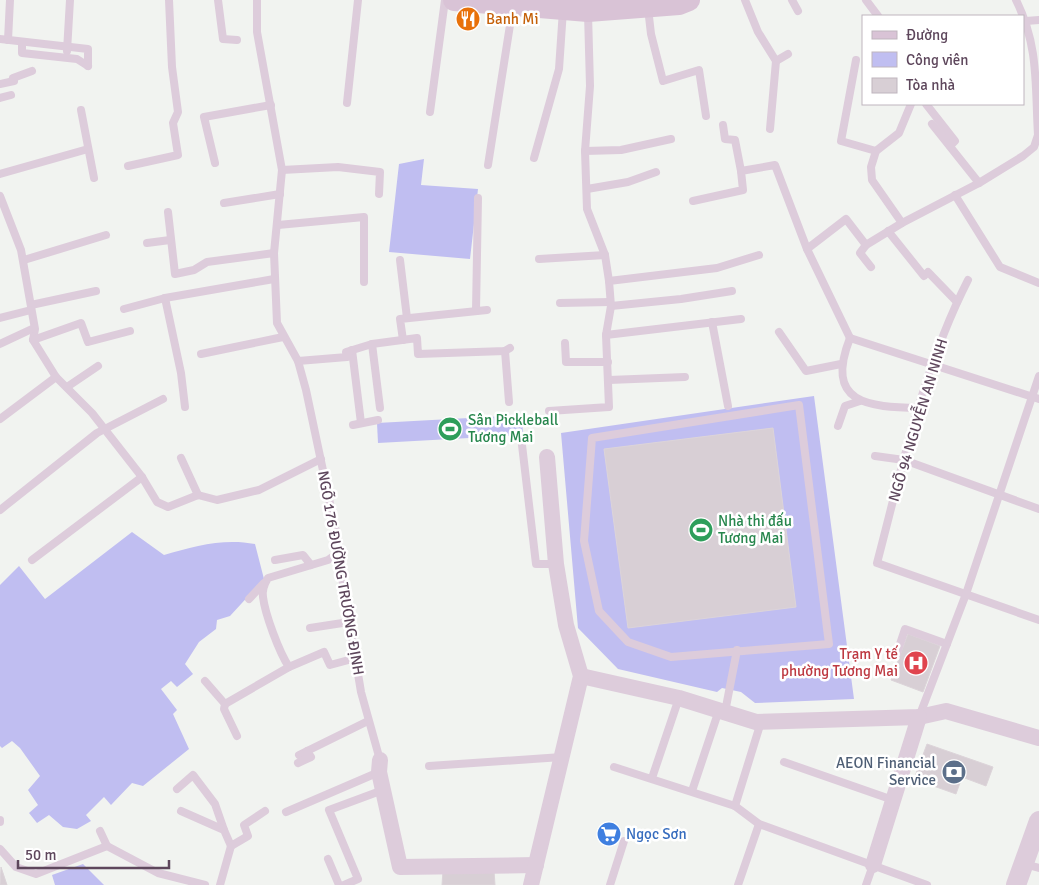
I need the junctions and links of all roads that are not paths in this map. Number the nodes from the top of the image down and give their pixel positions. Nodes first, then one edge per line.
1 (10, 0) edge
2 (70, 0) edge
3 (170, 0) edge
4 (218, 0) edge
5 (257, 0) edge
6 (358, 0) edge
7 (445, 0) edge
8 (454, 0) edge
9 (689, 0) edge
10 (745, 0) edge
11 (792, 0) edge
12 (866, 0) edge
13 (1016, 0) edge
14 (513, 4) junction
15 (588, 5) edge
16 (648, 6) junction
17 (563, 8) junction
18 (798, 11) dead end
19 (877, 15) edge
20 (1022, 15) edge
21 (1039, 20) edge
22 (1026, 25) edge
23 (4, 40) edge
24 (238, 40) dead end
25 (22, 42) junction
26 (68, 46) junction
27 (788, 54) dead end
28 (67, 58) junction
29 (856, 60) dead end
30 (776, 62) junction
31 (32, 71) dead end
32 (0, 84) edge
33 (11, 95) dead end
34 (0, 98) edge
35 (347, 103) dead end
36 (271, 105) junction
37 (911, 105) edge
38 (927, 105) edge
39 (81, 110) dead end
40 (430, 112) dead end
41 (706, 116) dead end
42 (1038, 123) edge
43 (932, 124) dead end
44 (723, 125) dead end
45 (770, 128) dead end
46 (671, 140) dead end
47 (950, 146) junction
48 (88, 149) junction
49 (585, 151) junction
50 (876, 152) junction
51 (534, 158) dead end
52 (215, 163) dead end
53 (488, 165) dead end
54 (128, 166) dead end
55 (282, 170) junction
56 (741, 171) junction
57 (656, 172) dead end
58 (0, 174) edge
59 (94, 178) dead end
60 (979, 183) junction
61 (587, 189) junction
62 (280, 194) junction
63 (379, 194) dead end
64 (955, 195) junction
65 (0, 196) edge
66 (478, 198) dead end
67 (693, 201) dead end
68 (224, 203) dead end
69 (168, 212) dead end
70 (3, 215) edge
71 (902, 223) junction
72 (278, 225) junction
73 (888, 231) junction
74 (106, 235) dead end
75 (170, 240) junction
76 (147, 243) dead end
77 (866, 245) junction
78 (807, 249) junction
79 (274, 253) junction
80 (605, 255) junction
81 (759, 255) dead end
82 (539, 259) dead end
83 (24, 260) junction
84 (400, 260) dead end
85 (871, 267) dead end
86 (274, 279) junction
87 (968, 280) dead end
88 (610, 281) junction
89 (364, 282) dead end
90 (1039, 283) edge
91 (96, 291) dead end
92 (732, 291) dead end
93 (165, 298) junction
94 (957, 302) junction
95 (560, 303) dead end
96 (610, 304) junction
97 (31, 307) junction
98 (124, 309) dead end
99 (487, 310) dead end
100 (476, 311) junction
101 (0, 318) edge
102 (407, 318) junction
103 (741, 319) dead end
104 (712, 322) junction
105 (34, 328) junction
106 (130, 331) dead end
107 (779, 332) dead end
108 (606, 335) junction
109 (283, 337) junction
110 (850, 338) junction
111 (33, 340) junction
112 (403, 340) junction
113 (565, 343) dead end
114 (0, 344) edge
115 (372, 344) junction
116 (352, 350) junction
117 (201, 354) dead end
118 (298, 361) junction
119 (608, 362) junction
120 (841, 364) junction
121 (933, 365) junction
122 (98, 366) dead end
123 (1039, 376) edge
124 (56, 377) junction
125 (685, 377) dead end
126 (609, 380) junction
127 (67, 387) junction
128 (1036, 398) edge
129 (163, 399) dead end
130 (860, 401) junction
131 (509, 402) dead end
132 (728, 406) dead end
133 (185, 407) dead end
134 (380, 408) dead end
135 (920, 408) junction
136 (549, 411) dead end
137 (0, 418) edge
138 (378, 420) dead end
139 (838, 426) dead end
140 (103, 428) junction
141 (522, 445) dead end
142 (547, 456) dead end
143 (875, 456) dead end
144 (180, 458) dead end
145 (320, 459) junction
146 (904, 460) junction
147 (142, 477) junction
148 (1000, 494) junction
149 (198, 495) junction
150 (1039, 509) edge
151 (0, 510) edge
152 (338, 554) junction
153 (32, 560) dead end
154 (275, 560) dead end
155 (556, 564) junction
156 (311, 565) junction
157 (265, 582) junction
158 (966, 594) junction
159 (250, 599) dead end
160 (1039, 620) edge
161 (349, 622) junction
162 (310, 628) dead end
163 (947, 644) junction
164 (737, 650) junction
165 (896, 656) dead end
166 (356, 658) junction
167 (289, 667) junction
168 (581, 676) junction
169 (205, 681) dead end
170 (679, 698) junction
171 (225, 704) junction
172 (722, 711) junction
173 (918, 717) junction
174 (368, 721) junction
175 (761, 722) junction
176 (237, 736) dead end
177 (1039, 738) edge
178 (563, 758) junction
179 (299, 759) dead end
180 (784, 762) dead end
181 (379, 766) junction
182 (429, 766) dead end
183 (614, 767) dead end
184 (652, 778) junction
185 (177, 789) dead end
186 (383, 790) junction
187 (692, 791) junction
188 (893, 800) junction
189 (735, 806) junction
190 (181, 811) dead end
191 (265, 811) dead end
192 (286, 812) dead end
193 (1039, 821) edge
194 (759, 824) junction
195 (224, 830) junction
196 (100, 831) dead end
197 (624, 841) dead end
198 (107, 846) junction
199 (231, 846) junction
200 (0, 849) edge
201 (328, 859) dead end
202 (536, 865) junction
203 (873, 865) junction
204 (1031, 866) edge
205 (205, 885) edge
206 (220, 885) edge
207 (339, 885) edge
208 (344, 885) edge
209 (531, 885) edge
210 (610, 885) edge
211 (738, 885) edge
212 (866, 885) edge
213 (927, 885) edge
214 (1016, 885) edge

1 - 23 lane
2 - 26 lane
3 - 54 lane
4 - 24 lane
5 - 36 lane, NGÕ 176 ĐƯỜNG TRƯƠNG ĐỊNH
6 - 35 lane
7 - 40 lane
8 - 14 main road
9 - 16 main road
10 - 30 lane
11 - 18 lane
12 - 19 lane
13 - 20 lane
14 - 17 main road
14 - 53 lane
15 - 16 main road
15 - 17 main road
15 - 49 lane
16 - 41 lane
17 - 51 lane
21 - 22 lane
22 - 42 lane
23 - 25 lane
25 - 26 lane
25 - 28 lane
26 - 28 lane
26 - 28 lane
27 - 30 lane
29 - 50 lane
30 - 45 lane
31 - 32 lane
33 - 34 lane
36 - 52 lane
36 - 55 lane, NGÕ 176 ĐƯỜNG TRƯƠNG ĐỊNH
37 - 50 lane
38 - 47 lane
39 - 48 lane
42 - 60 lane
43 - 47 lane
44 - 56 lane
46 - 49 lane
47 - 60 lane
48 - 58 lane
48 - 59 lane
49 - 61 lane
50 - 71 lane
55 - 62 lane, NGÕ 176 ĐƯỜNG TRƯƠNG ĐỊNH
55 - 63 lane
56 - 67 lane
56 - 78 lane
57 - 61 lane
60 - 64 lane
61 - 80 lane
62 - 68 lane
62 - 72 lane, NGÕ 176 ĐƯỜNG TRƯƠNG ĐỊNH
64 - 71 lane
64 - 90 lane
65 - 70 lane
66 - 100 lane
69 - 75 lane
70 - 83 lane
71 - 73 lane
72 - 79 lane, NGÕ 176 ĐƯỜNG TRƯƠNG ĐỊNH
72 - 89 lane
73 - 77 lane
73 - 94 lane
74 - 83 lane
75 - 76 lane
75 - 79 lane
77 - 78 lane
77 - 85 lane
78 - 110 lane
79 - 86 lane, NGÕ 176 ĐƯỜNG TRƯƠNG ĐỊNH
80 - 82 lane
80 - 88 lane
81 - 88 lane
83 - 97 lane
84 - 102 lane
86 - 93 lane
86 - 109 lane, NGÕ 176 ĐƯỜNG TRƯƠNG ĐỊNH
87 - 94 lane, NGÕ 94 NGUYỄN AN NINH
88 - 96 lane
91 - 97 lane
92 - 96 lane
93 - 98 lane
93 - 133 lane
94 - 121 lane, NGÕ 94 NGUYỄN AN NINH
95 - 96 lane
96 - 108 lane
97 - 101 lane
97 - 105 lane
99 - 100 lane
100 - 102 lane
102 - 112 lane
103 - 104 lane
104 - 108 lane
104 - 132 lane
105 - 111 lane
105 - 114 lane
106 - 111 lane
107 - 120 lane
108 - 119 lane
109 - 117 lane
109 - 118 lane, NGÕ 176 ĐƯỜNG TRƯƠNG ĐỊNH
110 - 120 lane
110 - 121 lane
111 - 124 lane
112 - 115 lane
112 - 131 lane
113 - 119 lane
115 - 116 lane
115 - 134 lane
116 - 118 lane
116 - 138 lane
118 - 145 lane, NGÕ 176 ĐƯỜNG TRƯƠNG ĐỊNH
119 - 126 lane
120 - 130 lane
121 - 128 lane
121 - 135 lane, NGÕ 94 NGUYỄN AN NINH
122 - 127 lane
123 - 128 lane
124 - 127 lane
124 - 137 lane
125 - 126 lane
126 - 136 lane
127 - 140 lane
128 - 148 lane
129 - 140 lane
130 - 135 lane
130 - 139 lane
135 - 146 lane, NGÕ 94 NGUYỄN AN NINH
140 - 147 lane
140 - 151 lane
141 - 155 lane
142 - 155 street
143 - 146 lane
144 - 149 lane
145 - 149 lane
145 - 152 lane, NGÕ 176 ĐƯỜNG TRƯƠNG ĐỊNH
146 - 148 lane
146 - 158 lane, NGÕ 94 NGUYỄN AN NINH
147 - 149 lane
147 - 153 lane
148 - 150 lane
148 - 158 lane
152 - 156 lane
152 - 161 lane, NGÕ 176 ĐƯỜNG TRƯƠNG ĐỊNH
154 - 156 lane
155 - 168 street
156 - 157 lane
157 - 159 lane
157 - 167 lane
158 - 160 lane
158 - 163 lane
161 - 162 lane
161 - 166 lane, NGÕ 176 ĐƯỜNG TRƯƠNG ĐỊNH
163 - 165 lane
163 - 173 lane
164 - 164 lane
164 - 172 lane
166 - 167 lane
166 - 174 lane, NGÕ 176 ĐƯỜNG TRƯƠNG ĐỊNH
167 - 171 lane
168 - 170 street
168 - 178 street
169 - 171 lane
170 - 172 street
170 - 184 lane
171 - 176 lane
172 - 175 street
172 - 187 lane
173 - 175 street
173 - 177 street
173 - 188 street
174 - 179 lane
174 - 181 lane, NGÕ 176 ĐƯỜNG TRƯƠNG ĐỊNH
175 - 189 lane
178 - 182 lane
178 - 202 street
180 - 188 lane
181 - 186 street, NGÕ 176 ĐƯỜNG TRƯƠNG ĐỊNH
181 - 192 lane
183 - 184 lane
184 - 187 lane
185 - 195 lane
186 - 202 street, NGÕ 176 ĐƯỜNG TRƯƠNG ĐỊNH
186 - 208 lane
187 - 189 lane
188 - 203 street
189 - 194 lane
190 - 195 lane
191 - 199 lane
193 - 204 street
194 - 203 lane
194 - 211 lane
195 - 199 lane
196 - 198 lane
197 - 210 lane
198 - 200 lane
198 - 205 lane
199 - 206 lane
201 - 207 lane
202 - 209 street
203 - 212 lane
203 - 213 lane
204 - 214 street

